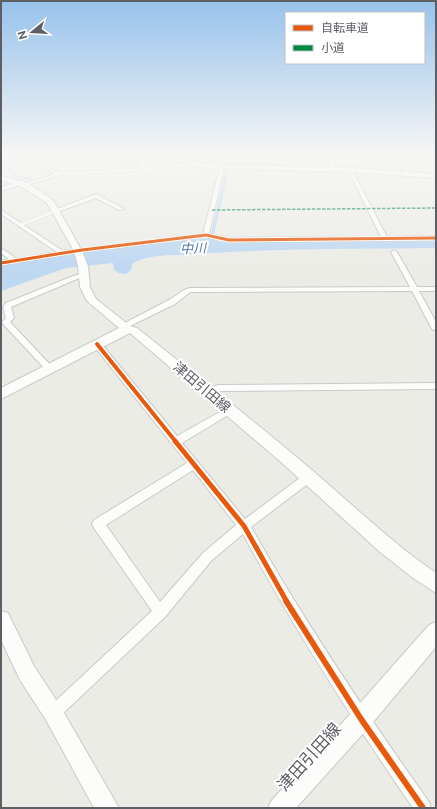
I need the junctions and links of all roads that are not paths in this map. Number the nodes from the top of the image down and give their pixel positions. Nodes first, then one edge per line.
1 (33, 191) edge
2 (216, 191) edge
3 (361, 191) edge
4 (121, 210) dead end
5 (55, 211) junction
6 (1, 212) edge
7 (21, 225) junction
8 (206, 235) junction
9 (385, 238) junction
10 (436, 238) edge
11 (1, 250) edge
12 (78, 252) junction
13 (394, 252) dead end
14 (61, 254) junction
15 (14, 260) junction
16 (1, 263) edge
17 (84, 270) junction
18 (436, 288) edge
19 (414, 289) junction
20 (3, 323) edge
21 (125, 328) junction
22 (436, 329) edge
23 (97, 344) junction
24 (50, 369) junction
25 (436, 386) edge
26 (208, 391) junction
27 (1, 394) edge
28 (230, 410) junction
29 (177, 442) junction
30 (195, 464) junction
31 (308, 477) junction
32 (244, 526) junction
33 (436, 584) edge
34 (160, 612) junction
35 (1, 620) edge
36 (436, 632) edge
37 (53, 713) junction
38 (361, 719) junction
39 (107, 808) edge
40 (280, 808) edge
41 (423, 808) edge

1 - 5 main road, 津田引田線
2 - 8 street
3 - 9 street
4 - 5 street
5 - 7 lane
5 - 12 main road, 津田引田線
6 - 7 street
7 - 14 street
8 - 9 street
8 - 12 street
9 - 10 street
11 - 15 street
12 - 14 street
12 - 17 main road, 津田引田線
13 - 19 street
14 - 15 street
15 - 16 street
17 - 20 street
17 - 21 main road, 津田引田線
18 - 19 street
19 - 21 street
19 - 22 street
20 - 24 street
21 - 23 main road
21 - 26 main road, 津田引田線
23 - 24 main road
23 - 29 street
24 - 27 main road
25 - 26 street
26 - 28 main road, 津田引田線
28 - 29 street
28 - 31 main road, 津田引田線
29 - 30 street
30 - 32 street
30 - 34 street
31 - 32 street
31 - 33 main road, 津田引田線
32 - 34 street
32 - 38 street
34 - 37 street
35 - 37 main road
36 - 38 main road, 津田引田線
37 - 39 main road
38 - 40 main road, 津田引田線
38 - 41 street

